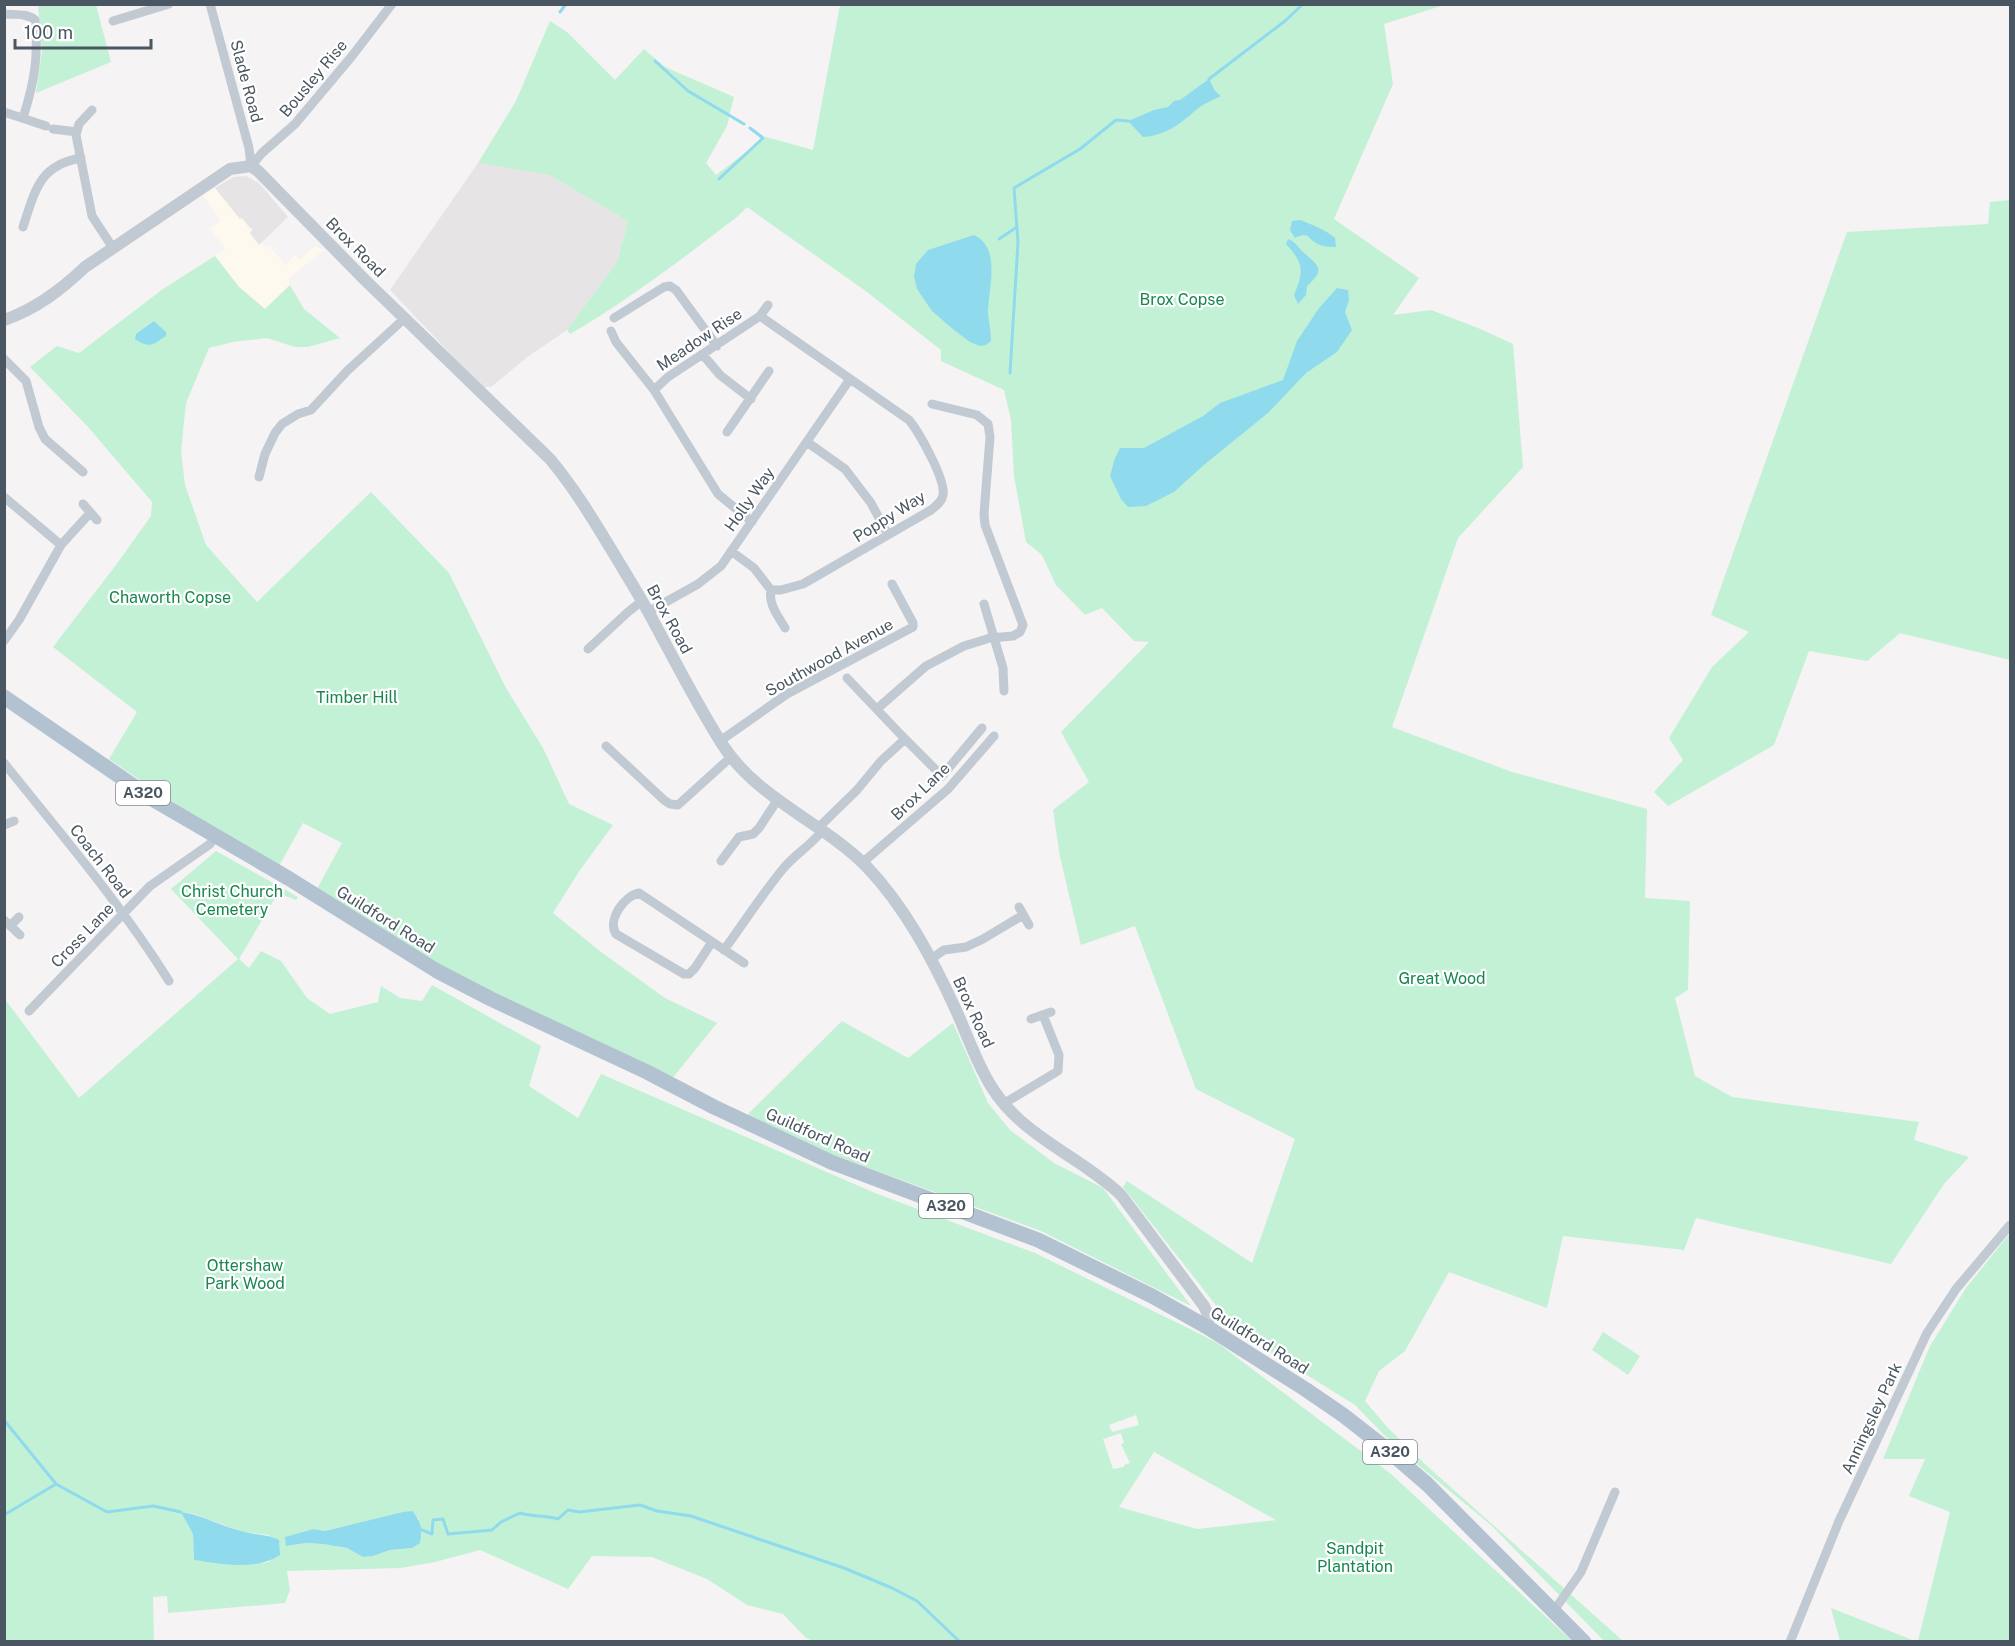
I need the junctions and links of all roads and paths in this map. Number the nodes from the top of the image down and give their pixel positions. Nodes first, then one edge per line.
1 (169, 4) edge
2 (210, 4) edge
3 (392, 4) edge
4 (142, 8) edge
5 (4, 14) edge
6 (113, 21) dead end
7 (92, 110) dead end
8 (4, 112) edge
9 (23, 118) junction
10 (77, 132) junction
11 (81, 158) junction
12 (250, 166) junction
13 (23, 227) dead end
14 (113, 248) junction
15 (768, 305) dead end
16 (760, 316) junction
17 (405, 318) junction
18 (614, 318) dead end
19 (4, 320) edge
20 (611, 331) dead end
21 (717, 346) junction
22 (703, 355) junction
23 (4, 359) edge
24 (769, 371) dead end
25 (850, 379) junction
26 (654, 390) junction
27 (751, 399) junction
28 (932, 404) dead end
29 (727, 432) dead end
30 (807, 442) junction
31 (83, 472) dead end
32 (259, 477) dead end
33 (4, 497) edge
34 (83, 504) dead end
35 (752, 522) junction
36 (888, 535) junction
37 (61, 544) junction
38 (731, 551) junction
39 (892, 584) dead end
40 (771, 590) junction
41 (984, 604) dead end
42 (645, 607) junction
43 (785, 628) dead end
44 (994, 638) junction
45 (4, 641) edge
46 (592, 650) dead end
47 (847, 678) dead end
48 (1004, 691) dead end
49 (4, 697) edge
50 (878, 708) junction
51 (982, 728) dead end
52 (994, 736) dead end
53 (905, 739) junction
54 (720, 741) junction
55 (606, 746) dead end
56 (732, 757) junction
57 (4, 763) edge
58 (778, 799) junction
59 (14, 820) dead end
60 (4, 825) edge
61 (820, 829) junction
62 (214, 837) junction
63 (721, 861) dead end
64 (862, 863) junction
65 (123, 914) junction
66 (19, 917) dead end
67 (8, 923) edge
68 (1029, 925) dead end
69 (20, 935) dead end
70 (712, 942) junction
71 (724, 950) junction
72 (931, 959) junction
73 (744, 963) dead end
74 (169, 981) dead end
75 (29, 1011) dead end
76 (1031, 1019) dead end
77 (1003, 1104) junction
78 (2010, 1225) edge
79 (1208, 1327) junction
80 (1614, 1492) dead end
81 (1553, 1612) junction
82 (1584, 1641) edge
83 (1790, 1641) edge

1 - 4 street
2 - 12 street, Slade Road
3 - 12 street, Bousley Rise
4 - 6 street
5 - 9 street
7 - 10 street
8 - 9 street
9 - 10 street
10 - 11 street
11 - 13 street
11 - 14 street
12 - 14 street
12 - 17 street, Brox Road
14 - 19 street
15 - 16 street
16 - 21 street, Meadow Rise
16 - 25 street, Meadow Rise
17 - 32 street
17 - 42 street, Brox Road
18 - 21 street
20 - 26 street, Meadow Rise
21 - 22 street, Meadow Rise
22 - 26 street, Meadow Rise
22 - 27 street
23 - 31 street
24 - 27 street
25 - 30 street, Holly Way
25 - 36 street, Poppy Way
26 - 35 street, Meadow Rise
27 - 29 street
28 - 44 street
30 - 35 street, Holly Way
30 - 36 street
33 - 37 street
34 - 37 street
35 - 38 street, Holly Way
36 - 40 street, Poppy Way
37 - 45 street
38 - 40 street
38 - 42 street, Holly Way
39 - 54 street, Southwood Avenue
40 - 43 street
41 - 44 street
42 - 46 street, Holly Way
42 - 54 street, Brox Road
44 - 48 street
44 - 50 street
47 - 50 street
49 - 62 main road, Guildford Road / A320
50 - 53 street
51 - 53 street
52 - 64 street, Brox Lane
53 - 61 street
54 - 56 street, Brox Road
55 - 56 street
56 - 58 street, Brox Road
57 - 65 street, Coach Road
58 - 61 street, Brox Road
58 - 63 street
59 - 60 street
61 - 64 street, Brox Road
61 - 71 street
62 - 65 street, Cross Lane
62 - 79 main road, Guildford Road / A320
64 - 72 street, Brox Road
65 - 74 street, Coach Road
65 - 75 street, Cross Lane
66 - 67 street
67 - 69 street
68 - 72 street
70 - 70 street
70 - 71 street
71 - 73 street
72 - 77 street, Brox Road
76 - 77 street
77 - 79 street, Brox Road
78 - 83 street, Anningsley Park
79 - 81 main road, Guildford Road / A320
80 - 81 street
81 - 82 main road, Guildford Road / A320

